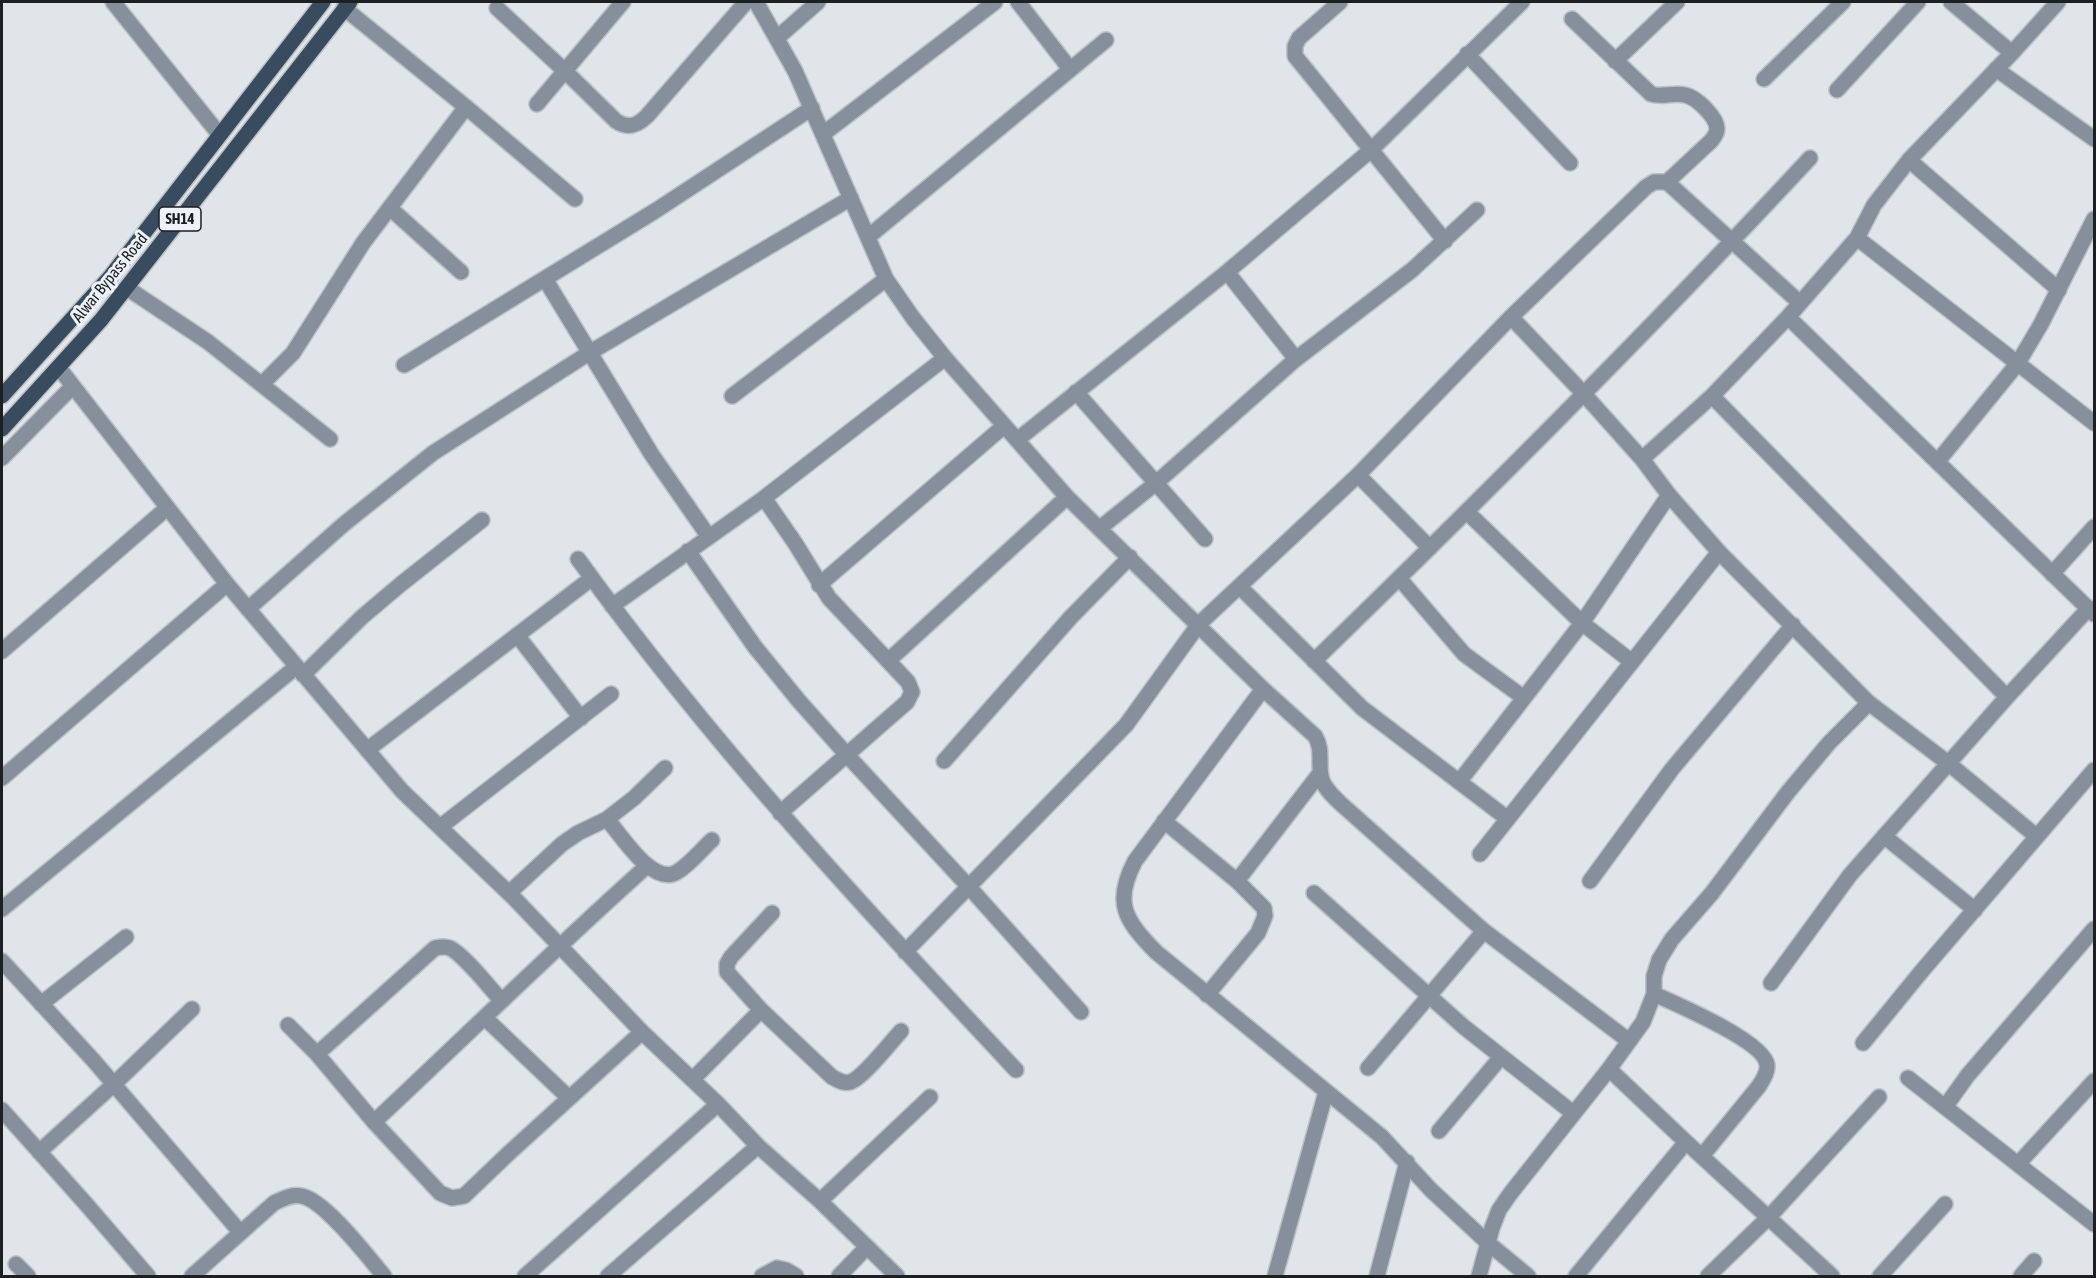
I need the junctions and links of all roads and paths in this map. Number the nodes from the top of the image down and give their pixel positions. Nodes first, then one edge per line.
1 (113, 2) edge
2 (323, 2) edge
3 (623, 2) edge
4 (746, 2) edge
5 (756, 2) edge
6 (818, 2) edge
7 (994, 2) edge
8 (1018, 2) edge
9 (1340, 2) edge
10 (1522, 2) edge
11 (1677, 2) edge
12 (1843, 2) edge
13 (1918, 2) edge
14 (1952, 2) edge
15 (2058, 2) edge
16 (347, 5) edge
17 (497, 8) dead end
18 (1572, 19) dead end
19 (777, 38) junction
20 (1106, 40) dead end
21 (2012, 53) junction
22 (1467, 54) junction
23 (1615, 60) junction
24 (1070, 69) junction
25 (1996, 69) junction
26 (566, 72) junction
27 (1764, 79) dead end
28 (1837, 90) dead end
29 (537, 104) dead end
30 (466, 107) junction
31 (813, 108) junction
32 (219, 134) junction
33 (823, 134) junction
34 (2094, 139) edge
35 (1371, 150) junction
36 (1810, 158) dead end
37 (1909, 160) junction
38 (1569, 163) dead end
39 (1667, 182) junction
40 (851, 198) junction
41 (575, 199) dead end
42 (391, 208) junction
43 (1478, 210) dead end
44 (2094, 219) edge
45 (868, 237) junction
46 (1857, 238) junction
47 (1445, 241) junction
48 (1732, 242) junction
49 (2080, 249) junction
50 (2094, 256) edge
51 (461, 272) dead end
52 (1227, 272) junction
53 (545, 279) junction
54 (886, 279) junction
55 (127, 288) junction
56 (2059, 290) junction
57 (1800, 303) junction
58 (1511, 317) junction
59 (1788, 317) junction
60 (590, 353) junction
61 (945, 358) junction
62 (1296, 359) junction
63 (2018, 363) junction
64 (404, 365) dead end
65 (59, 368) junction
66 (262, 384) junction
67 (73, 386) junction
68 (1076, 392) junction
69 (1583, 393) junction
70 (2, 396) edge
71 (732, 396) dead end
72 (1712, 396) junction
73 (2094, 423) edge
74 (1004, 426) junction
75 (2, 429) edge
76 (330, 439) dead end
77 (1017, 440) junction
78 (2, 458) edge
79 (1642, 459) junction
80 (1938, 461) junction
81 (1358, 475) junction
82 (1156, 483) junction
83 (1669, 495) junction
84 (1067, 497) junction
85 (764, 498) junction
86 (167, 508) junction
87 (1467, 512) junction
88 (482, 520) dead end
89 (2094, 526) edge
90 (1100, 528) junction
91 (709, 537) junction
92 (1205, 539) dead end
93 (1430, 549) junction
94 (688, 551) junction
95 (1719, 552) junction
96 (1130, 557) junction
97 (579, 559) dead end
98 (2052, 574) junction
99 (592, 578) junction
100 (1399, 578) junction
101 (227, 584) junction
102 (819, 585) junction
103 (1240, 587) junction
104 (612, 606) junction
105 (248, 609) junction
106 (2092, 611) edge
107 (1199, 624) junction
108 (1582, 624) junction
109 (1793, 625) junction
110 (517, 635) junction
111 (2, 651) edge
112 (888, 661) junction
113 (1314, 661) junction
114 (1632, 662) junction
115 (300, 671) junction
116 (1263, 689) junction
117 (611, 694) dead end
118 (2007, 697) junction
119 (1524, 698) junction
120 (1869, 703) junction
121 (581, 718) junction
122 (367, 750) junction
123 (847, 755) junction
124 (944, 761) dead end
125 (1948, 763) junction
126 (666, 768) dead end
127 (2094, 770) edge
128 (1320, 773) junction
129 (2, 778) edge
130 (1459, 782) junction
131 (780, 813) junction
132 (607, 819) junction
133 (1508, 819) junction
134 (1164, 821) junction
135 (440, 827) junction
136 (1884, 836) junction
137 (2036, 836) junction
138 (712, 840) dead end
139 (1480, 854) dead end
140 (647, 866) junction
141 (1237, 881) junction
142 (1590, 881) dead end
143 (969, 886) junction
144 (1314, 892) dead end
145 (509, 893) junction
146 (2, 909) edge
147 (1975, 910) junction
148 (772, 913) dead end
149 (2094, 928) edge
150 (1484, 931) junction
151 (126, 937) dead end
152 (559, 945) junction
153 (905, 952) junction
154 (2, 963) edge
155 (1771, 983) dead end
156 (1654, 994) junction
157 (1207, 995) junction
158 (1429, 997) junction
159 (502, 1001) junction
160 (41, 1004) junction
161 (192, 1009) dead end
162 (761, 1010) junction
163 (1081, 1012) dead end
164 (485, 1018) junction
165 (288, 1025) dead end
166 (901, 1031) dead end
167 (642, 1032) junction
168 (1629, 1041) junction
169 (1863, 1043) dead end
170 (317, 1054) junction
171 (1501, 1058) junction
172 (1368, 1068) dead end
173 (1609, 1069) junction
174 (1016, 1070) dead end
175 (1908, 1078) dead end
176 (693, 1079) junction
177 (2094, 1081) edge
178 (113, 1085) junction
179 (1326, 1092) junction
180 (930, 1097) dead end
181 (1879, 1097) dead end
182 (569, 1098) junction
183 (718, 1104) junction
184 (1944, 1107) junction
185 (2, 1110) edge
186 (1573, 1113) junction
187 (374, 1122) junction
188 (1439, 1131) dead end
189 (1686, 1142) junction
190 (758, 1146) junction
191 (39, 1152) junction
192 (1702, 1156) junction
193 (1407, 1162) junction
194 (2018, 1164) junction
195 (820, 1201) junction
196 (1945, 1204) dead end
197 (1769, 1217) junction
198 (2093, 1219) edge
199 (240, 1232) junction
200 (1488, 1243) junction
201 (866, 1248) junction
202 (2034, 1261) dead end
203 (16, 1264) dead end
204 (28, 1276) edge
205 (148, 1276) edge
206 (192, 1276) edge
207 (384, 1276) edge
208 (525, 1276) edge
209 (608, 1276) edge
210 (762, 1276) edge
211 (796, 1276) edge
212 (839, 1276) edge
213 (897, 1276) edge
214 (1275, 1276) edge
215 (1377, 1276) edge
216 (1479, 1276) edge
217 (1528, 1276) edge
218 (1576, 1276) edge
219 (1708, 1276) edge
220 (1832, 1276) edge
221 (1880, 1276) edge
222 (2021, 1276) edge

1 - 32 street
2 - 32 main road, Alwar Bypass Road / SH14
3 - 26 street
4 - 26 street
5 - 19 street
6 - 19 street
7 - 33 street
8 - 24 street
9 - 35 street
10 - 22 street
11 - 23 street
12 - 27 street
13 - 28 street
14 - 21 street
15 - 21 street
16 - 30 street
16 - 55 main road, Alwar Bypass Road / SH14
17 - 26 street
18 - 23 street
19 - 31 street
20 - 24 street
21 - 25 street
22 - 35 street
22 - 38 street
23 - 39 street
24 - 45 street
25 - 34 street
25 - 37 street
26 - 29 street
30 - 41 street
30 - 42 street
31 - 33 street
31 - 53 street
32 - 70 main road, Alwar Bypass Road / SH14
33 - 40 street
35 - 47 street
35 - 52 street
36 - 48 street
37 - 46 street
37 - 56 street
39 - 48 street
39 - 58 street
40 - 45 street
40 - 60 street
42 - 51 street
42 - 66 street
43 - 47 street
44 - 49 street
45 - 54 street
46 - 57 street
46 - 63 street
47 - 62 street
48 - 57 street
48 - 69 street
49 - 50 street
49 - 56 street
52 - 62 street
52 - 68 street
53 - 60 street
53 - 64 street
54 - 61 street
54 - 71 street
55 - 65 main road, Alwar Bypass Road / SH14
55 - 66 street
56 - 63 street
57 - 59 street
58 - 69 street
58 - 81 street
59 - 72 street
59 - 80 street
60 - 91 street
60 - 105 street
61 - 74 street
61 - 85 street
62 - 82 street
63 - 73 street
63 - 80 street
65 - 67 street
65 - 75 main road, Alwar Bypass Road / SH14
66 - 76 street
67 - 78 street
67 - 86 street
68 - 77 street
68 - 82 street
69 - 79 street
69 - 87 street
72 - 79 street
72 - 118 street
74 - 77 street
74 - 102 street
77 - 84 street
79 - 83 street
80 - 98 street
81 - 93 street
81 - 103 street
82 - 90 street
82 - 92 street
83 - 95 street
83 - 108 street
84 - 90 street
84 - 112 street
85 - 91 street
85 - 102 street
86 - 101 street
86 - 111 street
87 - 93 street
87 - 108 street
88 - 115 street
89 - 98 street
90 - 96 street
91 - 94 street
93 - 100 street
94 - 104 street
94 - 123 street
95 - 109 street
95 - 114 street
96 - 107 street
96 - 124 street
97 - 99 street
98 - 106 street
99 - 104 street
99 - 110 street
100 - 113 street
100 - 119 street
101 - 105 street
101 - 129 street
102 - 112 street
103 - 107 street
103 - 113 street
104 - 131 street
105 - 115 street
106 - 118 street
107 - 116 street
107 - 143 street
108 - 114 street
108 - 119 street
109 - 120 street
109 - 142 street
110 - 121 street
110 - 122 street
112 - 123 street
113 - 130 street
114 - 133 street
115 - 122 street
115 - 146 street
116 - 128 street
116 - 134 street
117 - 121 street
118 - 125 street
119 - 130 street
120 - 125 street
120 - 156 street
121 - 135 street
122 - 135 street
123 - 131 street
123 - 143 street
125 - 136 street
125 - 137 street
126 - 132 street
127 - 137 street
128 - 141 street
128 - 150 street
130 - 133 street
131 - 153 street
132 - 140 street
132 - 145 street
133 - 139 street
134 - 141 street
134 - 157 street
135 - 145 street
136 - 147 street
136 - 155 street
137 - 147 street
138 - 140 street
140 - 152 street
141 - 157 street
143 - 153 street
143 - 163 street
144 - 158 street
145 - 152 street
147 - 169 street
148 - 162 street
149 - 184 street
150 - 158 street
150 - 168 street
151 - 160 street
152 - 159 street
152 - 167 street
153 - 174 street
154 - 160 street
156 - 168 street
156 - 192 street
157 - 179 street
158 - 171 street
158 - 172 street
159 - 164 street
159 - 170 street
160 - 178 street
161 - 178 street
162 - 166 street
162 - 176 street
164 - 182 street
164 - 187 street
165 - 170 street
167 - 176 street
167 - 182 street
168 - 173 street
170 - 187 street
171 - 186 street
171 - 188 street
173 - 186 street
173 - 189 street
175 - 184 street
176 - 183 street
177 - 194 street
178 - 191 street
178 - 199 street
179 - 193 street
179 - 214 street
180 - 195 street
181 - 197 street
182 - 187 street
183 - 190 street
183 - 208 street
184 - 194 street
185 - 191 street
186 - 200 street
189 - 192 street
189 - 218 street
190 - 195 street
190 - 209 street
191 - 205 street
192 - 197 street
193 - 200 street
193 - 215 street
194 - 198 street
195 - 201 street
196 - 221 street
197 - 219 street
197 - 220 street
199 - 206 street
199 - 207 street
200 - 216 street
200 - 217 street
201 - 212 street
201 - 213 street
202 - 222 street
203 - 204 street
210 - 211 street

